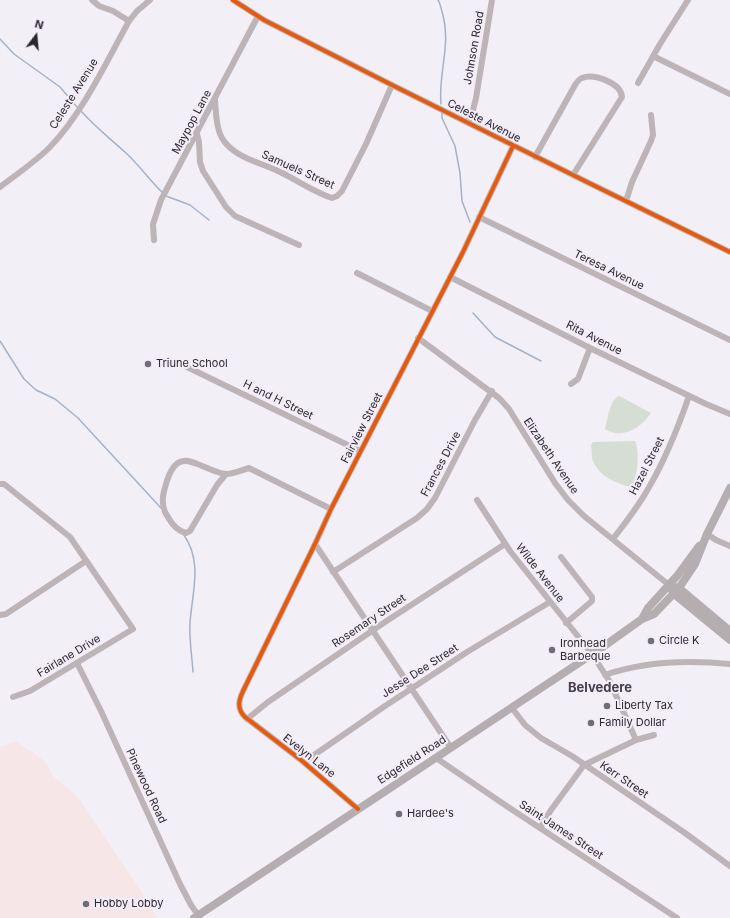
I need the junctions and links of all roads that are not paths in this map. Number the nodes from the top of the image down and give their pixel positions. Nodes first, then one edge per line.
1 (92, 0) edge
2 (150, 0) edge
3 (233, 0) edge
4 (492, 0) edge
5 (688, 0) edge
6 (258, 16) junction
7 (129, 21) junction
8 (653, 56) junction
9 (638, 83) dead end
10 (392, 85) junction
11 (730, 94) edge
12 (215, 100) junction
13 (651, 115) dead end
14 (468, 122) junction
15 (197, 134) junction
16 (513, 146) junction
17 (535, 157) junction
18 (573, 175) junction
19 (0, 187) edge
20 (626, 202) junction
21 (479, 217) junction
22 (154, 240) dead end
23 (299, 245) dead end
24 (730, 252) edge
25 (357, 273) dead end
26 (450, 277) junction
27 (432, 311) junction
28 (418, 338) junction
29 (730, 340) edge
30 (590, 348) junction
31 (187, 367) dead end
32 (571, 384) dead end
33 (492, 391) junction
34 (690, 396) junction
35 (730, 414) edge
36 (360, 452) junction
37 (226, 474) junction
38 (0, 484) edge
39 (730, 488) edge
40 (477, 500) dead end
41 (331, 508) junction
42 (707, 534) junction
43 (613, 540) junction
44 (315, 544) junction
45 (505, 544) junction
46 (730, 546) edge
47 (561, 558) dead end
48 (86, 561) junction
49 (333, 572) junction
50 (669, 585) junction
51 (676, 591) junction
52 (550, 602) junction
53 (0, 615) edge
54 (642, 619) junction
55 (566, 623) junction
56 (372, 630) junction
57 (730, 631) edge
58 (730, 640) edge
59 (592, 654) junction
60 (77, 663) junction
61 (730, 664) edge
62 (605, 675) junction
63 (412, 689) junction
64 (13, 697) dead end
65 (512, 708) junction
66 (247, 719) junction
67 (654, 735) dead end
68 (636, 740) junction
69 (451, 748) junction
70 (436, 758) junction
71 (304, 762) junction
72 (584, 765) junction
73 (358, 809) junction
74 (540, 828) junction
75 (730, 866) edge
76 (196, 917) edge
77 (677, 918) edge

1 - 7 street
2 - 7 street, Celeste Avenue
3 - 6 street, Celeste Avenue
4 - 14 street, Johnson Road
5 - 8 street
6 - 10 street, Celeste Avenue
6 - 12 street, Maypop Lane
7 - 19 street, Celeste Avenue
8 - 9 street
8 - 11 street
10 - 12 street, Samuels Street
10 - 14 street, Celeste Avenue
12 - 15 street, Maypop Lane
13 - 20 street
14 - 16 street, Celeste Avenue
15 - 22 street, Maypop Lane
15 - 23 street
16 - 17 street, Celeste Avenue
16 - 21 street, Fairview Street
17 - 18 street, Celeste Avenue
17 - 18 street
18 - 20 street, Celeste Avenue
20 - 24 street, Celeste Avenue
21 - 26 street, Fairview Street
21 - 29 street, Teresa Avenue
25 - 27 street
26 - 27 street, Fairview Street
26 - 30 street, Rita Avenue
27 - 28 street, Fairview Street
28 - 33 street, Elizabeth Avenue
28 - 36 street, Fairview Street
30 - 32 street
30 - 34 street, Rita Avenue
31 - 36 street, H and H Street
33 - 43 street, Elizabeth Avenue
33 - 49 street, Frances Drive
34 - 35 street, Rita Avenue
34 - 43 street, Hazel Street
36 - 41 street, Fairview Street
37 - 37 street
37 - 41 street
38 - 48 street
39 - 42 main road, Edgefield Road
40 - 45 street, Wilde Avenue
41 - 44 street, Fairview Street
42 - 46 street
42 - 50 main road, Edgefield Road
42 - 51 main road, Edgefield Road
43 - 50 street, Elizabeth Avenue
44 - 49 street
44 - 66 street, Fairview Street
45 - 52 street, Wilde Avenue
45 - 56 street, Rosemary Street
47 - 55 street
48 - 53 street
48 - 60 street, Fairlane Drive
49 - 56 street
50 - 51 main road
50 - 54 main road, Edgefield Road
51 - 54 main road, Edgefield Road
51 - 57 main road
51 - 58 main road
52 - 55 street, Wilde Avenue
52 - 63 street, Jesse Dee Street
54 - 59 main road, Edgefield Road
55 - 59 street, Wilde Avenue
56 - 63 street
56 - 66 street, Rosemary Street
59 - 62 street, Wilde Avenue
59 - 65 main road, Edgefield Road
60 - 64 street, Fairlane Drive
60 - 76 street, Pinewood Road
61 - 62 street
62 - 68 street, Wilde Avenue
63 - 69 street
63 - 71 street, Jesse Dee Street
65 - 69 main road, Edgefield Road
65 - 72 street, Kerr Street
66 - 71 street, Evelyn Lane
67 - 68 street
68 - 72 street
69 - 70 main road, Edgefield Road
70 - 73 main road, Edgefield Road
70 - 74 street, Saint James Street
71 - 73 street, Evelyn Lane
72 - 74 street
72 - 75 street, Kerr Street
73 - 76 main road, Edgefield Road
74 - 77 street, Saint James Street

